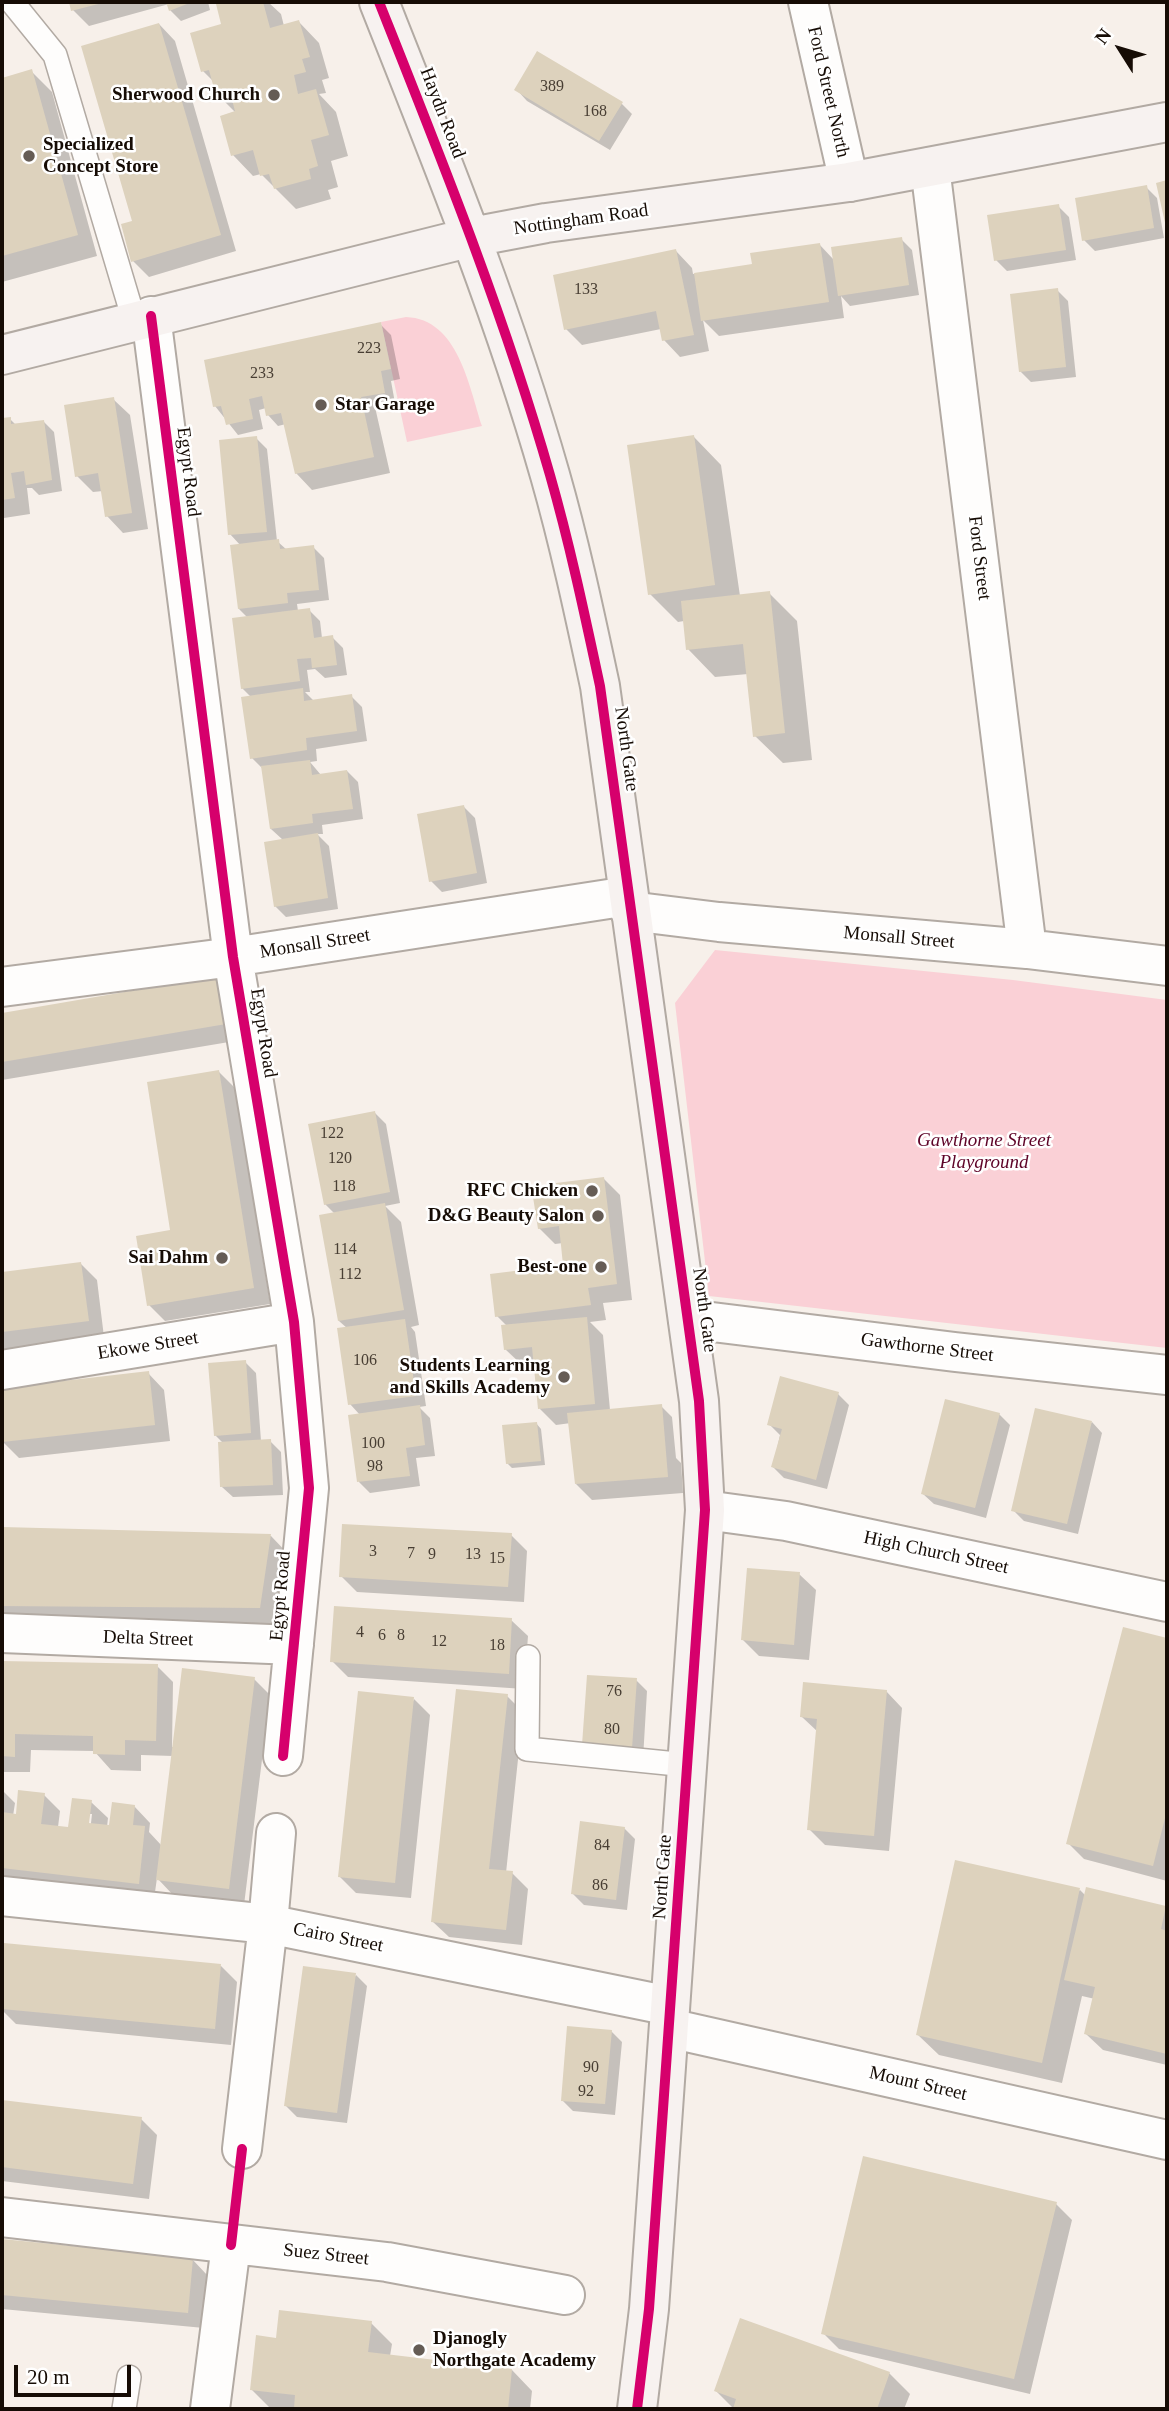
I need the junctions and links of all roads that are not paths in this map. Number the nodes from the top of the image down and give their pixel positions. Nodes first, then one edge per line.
1 (379, 2) edge
2 (808, 2) edge
3 (12, 12) edge
4 (1167, 122) edge
5 (930, 167) junction
6 (849, 183) junction
7 (472, 237) junction
8 (142, 318) junction
9 (2, 355) edge
10 (629, 903) junction
11 (1027, 949) junction
12 (233, 957) junction
13 (1167, 966) edge
14 (2, 987) edge
15 (688, 1319) junction
16 (294, 1322) junction
17 (2, 1370) edge
18 (1167, 1375) edge
19 (705, 1510) junction
20 (1167, 1602) edge
21 (2, 1633) edge
22 (294, 1645) junction
23 (528, 1657) dead end
24 (283, 1756) dead end
25 (687, 1765) junction
26 (276, 1833) dead end
27 (2, 1896) edge
28 (268, 1924) junction
29 (670, 2017) junction
30 (1167, 2140) edge
31 (242, 2149) dead end
32 (2, 2217) edge
33 (231, 2245) junction
34 (565, 2295) dead end
35 (129, 2377) dead end
36 (124, 2409) edge
37 (210, 2409) edge
38 (637, 2409) edge

1 - 7 street, Haydn Road
2 - 6 street, Ford Street North
3 - 8 lane
4 - 5 street, Nottingham Road
5 - 6 street, Nottingham Road
5 - 11 street, Ford Street
6 - 7 street, Nottingham Road
7 - 8 street, Nottingham Road
7 - 10 street, North Gate
8 - 9 street, Nottingham Road
8 - 12 street, Egypt Road
10 - 11 street, Monsall Street
10 - 12 street, Monsall Street
10 - 15 street, North Gate
11 - 13 street, Monsall Street
12 - 14 street, Monsall Street
12 - 16 street, Egypt Road
15 - 18 street, Gawthorne Street
15 - 19 street, North Gate
16 - 17 street, Ekowe Street
16 - 22 street, Egypt Road
19 - 20 street, High Church Street
19 - 25 street, North Gate
21 - 22 street, Delta Street
22 - 24 street, Egypt Road
23 - 25 lane
25 - 29 street, North Gate
26 - 28 street
27 - 28 street, Cairo Street
28 - 29 street, Cairo Street
28 - 31 street
29 - 30 street, Mount Street
29 - 38 street, North Gate
32 - 33 street, Suez Street
33 - 34 street, Suez Street
33 - 37 street
35 - 36 lane

